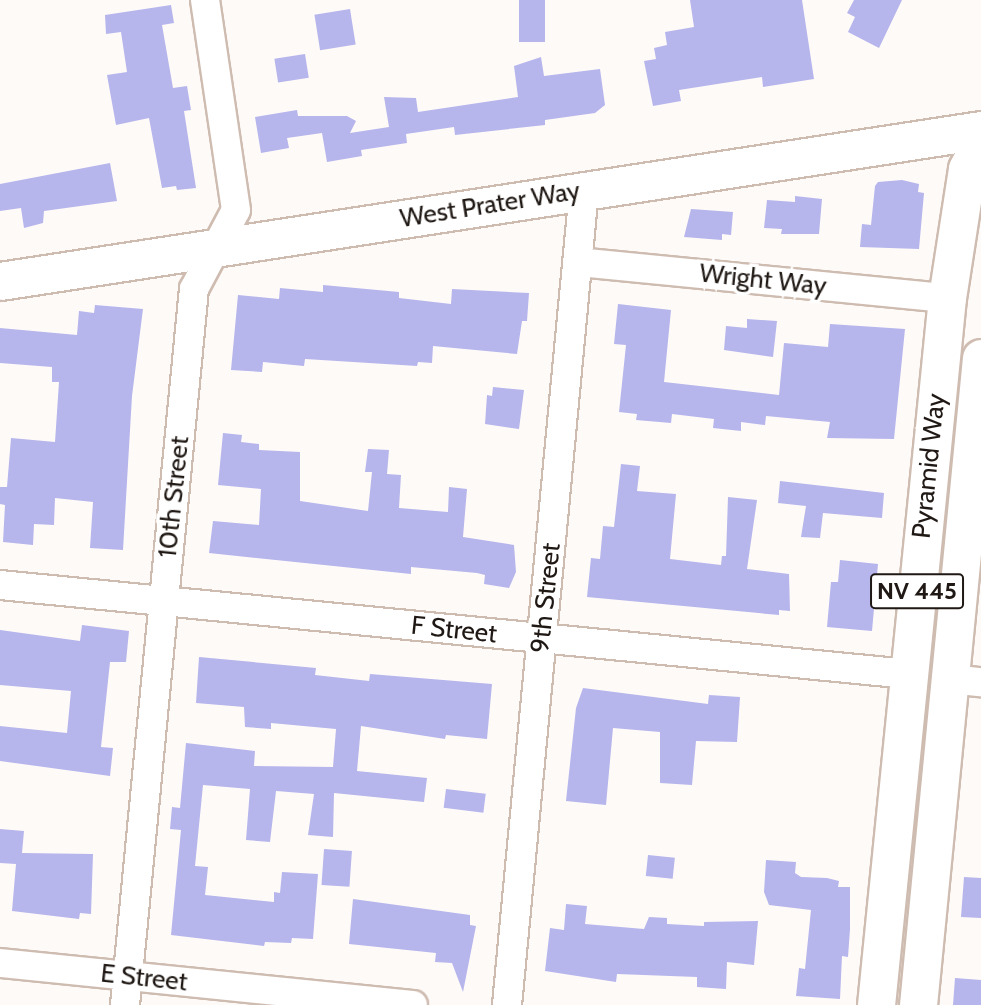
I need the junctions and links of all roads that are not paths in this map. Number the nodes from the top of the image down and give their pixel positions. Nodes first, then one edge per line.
1 (205, 0) edge
2 (981, 130) edge
3 (981, 142) edge
4 (584, 191) junction
5 (213, 248) junction
6 (578, 262) junction
7 (0, 281) edge
8 (947, 298) junction
9 (981, 358) edge
10 (0, 586) edge
11 (164, 602) junction
12 (541, 639) junction
13 (908, 674) junction
14 (965, 681) edge
15 (0, 963) edge
16 (127, 976) junction
17 (125, 1005) edge
18 (413, 1005) edge
19 (506, 1005) edge
20 (876, 1005) edge
21 (918, 1005) edge

1 - 5 street, 10th Street
2 - 4 main road, West Prater Way
3 - 8 main road, Pyramid Way / NV 445
4 - 5 main road, West Prater Way
4 - 6 street, 9th Street
5 - 7 main road, West Prater Way
5 - 11 street, 10th Street
6 - 8 street, Wright Way
6 - 12 street, 9th Street
8 - 13 main road, Pyramid Way / NV 445
9 - 14 main road, Pyramid Way / NV 445
10 - 11 street, F Street
11 - 12 street, F Street
11 - 16 street, 10th Street
12 - 13 street, F Street
12 - 19 street, 9th Street
13 - 20 main road, Pyramid Way / NV 445
14 - 21 main road, Pyramid Way / NV 445
15 - 16 street, E Street
16 - 17 street, 10th Street
16 - 18 street, E Street

